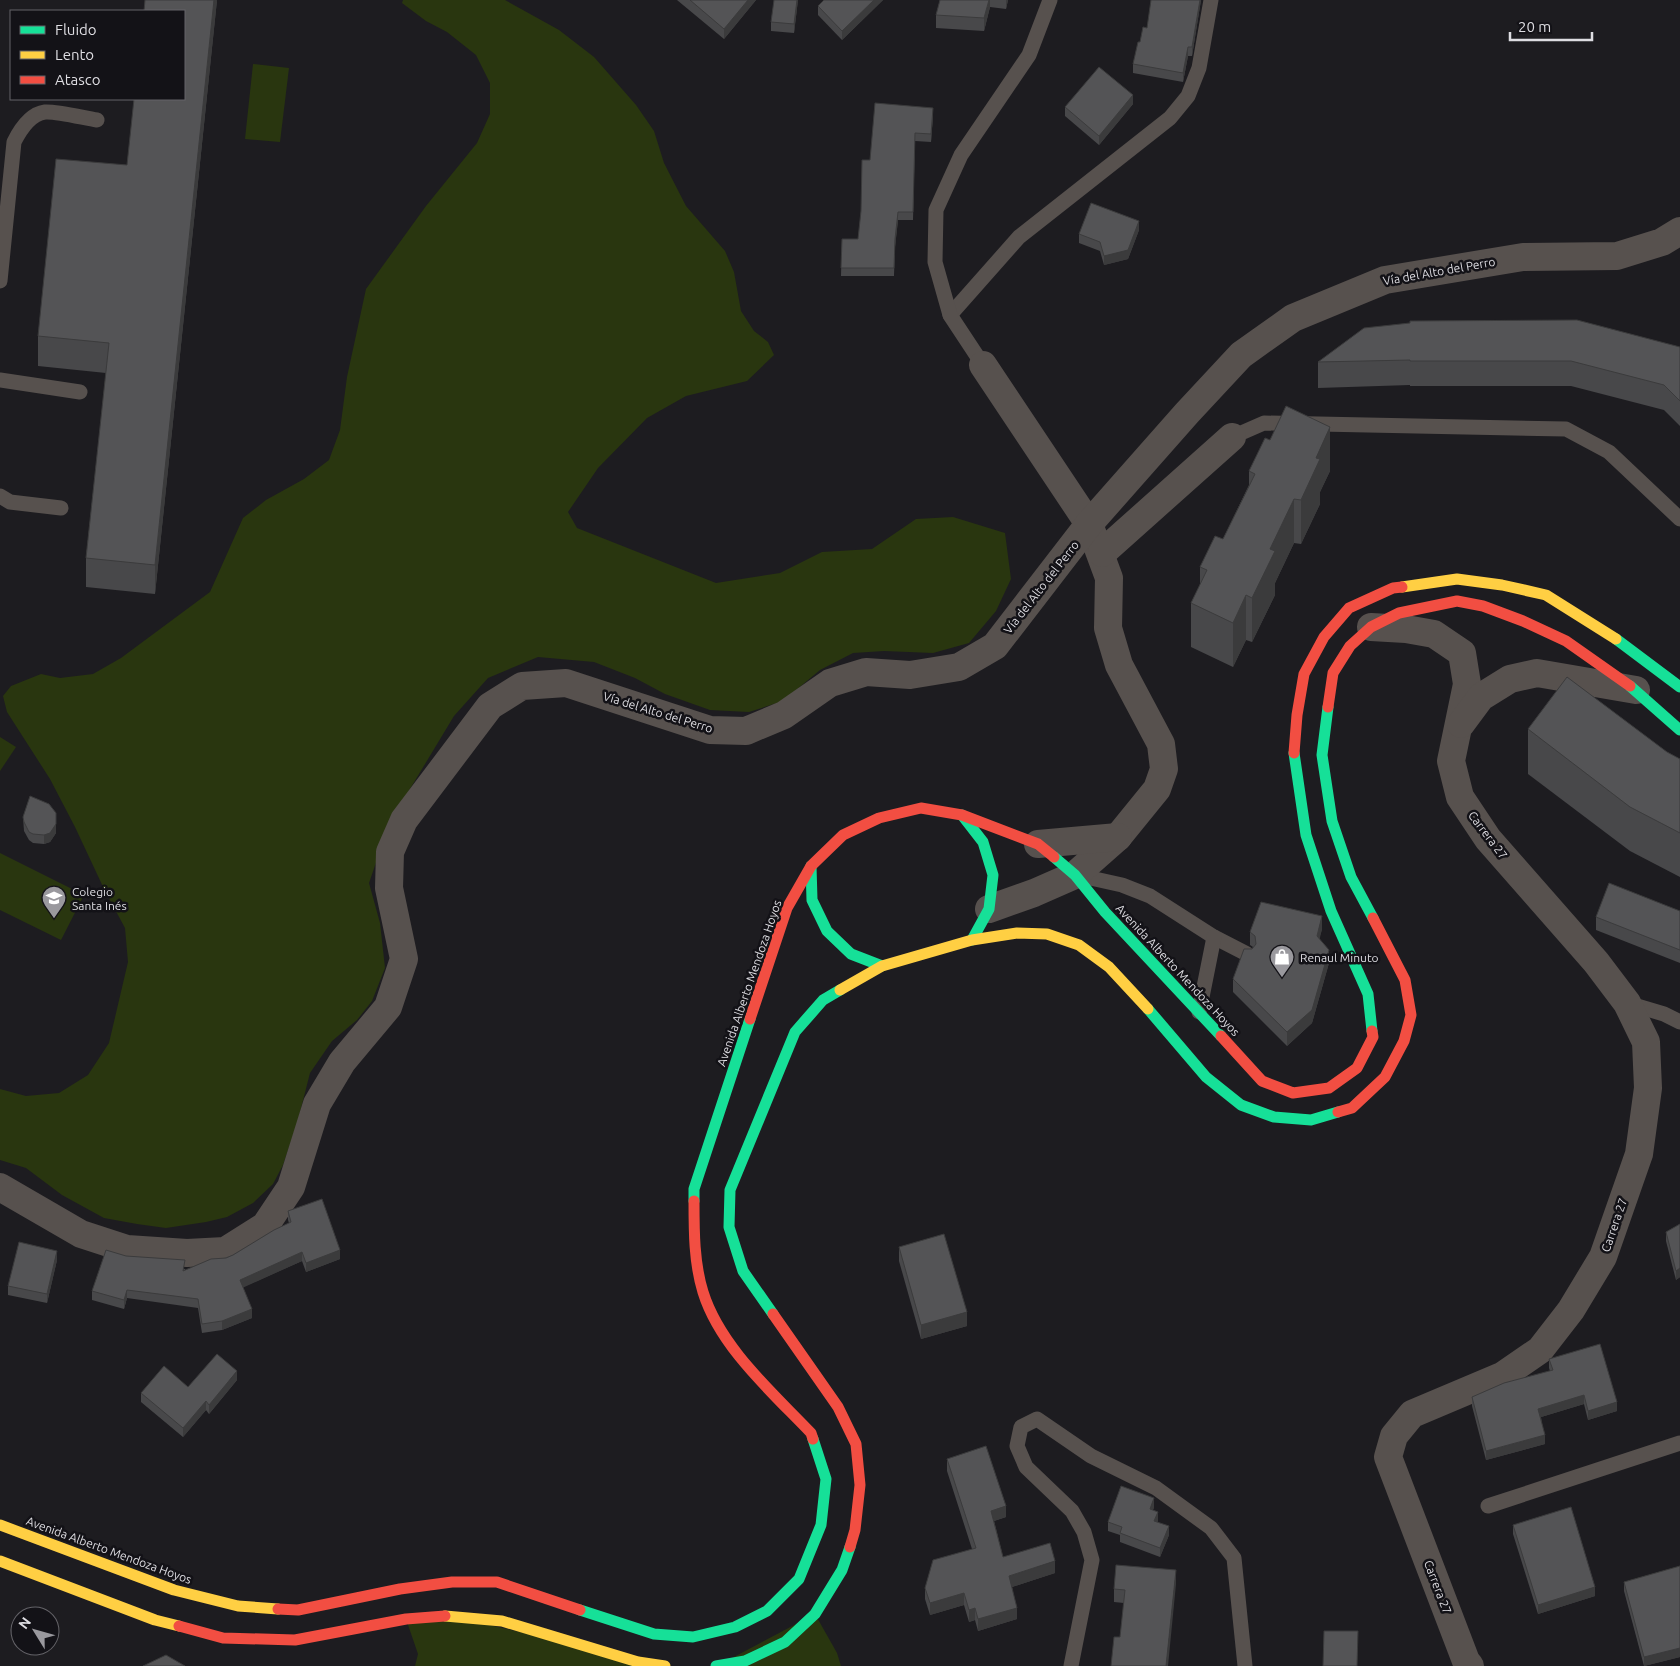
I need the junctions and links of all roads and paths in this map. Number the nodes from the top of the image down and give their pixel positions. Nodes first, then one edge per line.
1 (1050, 0) edge
2 (1211, 0) edge
3 (97, 120) dead end
4 (1680, 231) edge
5 (0, 281) edge
6 (950, 315) junction
7 (983, 365) joint
8 (0, 380) edge
9 (80, 392) dead end
10 (1232, 437) joint
11 (0, 496) edge
12 (61, 508) dead end
13 (1680, 519) edge
14 (1089, 524) junction
15 (1102, 554) junction
16 (1371, 627) junction
17 (1680, 687) edge
18 (1636, 690) junction
19 (1457, 730) junction
20 (1680, 730) edge
21 (962, 815) junction
22 (1118, 837) junction
23 (1038, 844) junction
24 (811, 866) junction
25 (1075, 875) junction
26 (989, 910) junction
27 (1214, 937) junction
28 (972, 940) junction
29 (1247, 954) edge
30 (882, 966) junction
31 (1627, 1003) junction
32 (1199, 1012) junction
33 (1680, 1022) edge
34 (0, 1186) edge
35 (1680, 1443) edge
36 (1488, 1506) dead end
37 (0, 1525) edge
38 (0, 1561) edge
39 (665, 1666) edge
40 (716, 1666) edge
41 (1071, 1666) edge
42 (1245, 1666) edge
43 (1470, 1666) edge

1 - 6 lane
2 - 6 lane
3 - 5 lane
4 - 14 street, Vía del Alto del Perro
6 - 7 lane
7 - 14 street
8 - 9 lane
10 - 13 lane
10 - 15 street
11 - 12 lane
14 - 15 street
14 - 34 street, Vía del Alto del Perro
15 - 22 street
16 - 18 main road
16 - 19 street, Carrera 27
16 - 28 main road
17 - 32 main road, Avenida Alberto Mendoza Hoyos
18 - 19 street, Carrera 27
18 - 20 main road
19 - 31 street, Carrera 27
21 - 23 main road, Avenida Alberto Mendoza Hoyos
21 - 24 main road, Avenida Alberto Mendoza Hoyos
21 - 26 main road
22 - 23 street
22 - 25 street
23 - 25 main road, Avenida Alberto Mendoza Hoyos
24 - 30 main road
24 - 37 main road, Avenida Alberto Mendoza Hoyos
25 - 26 street
25 - 27 lane
25 - 32 main road, Avenida Alberto Mendoza Hoyos
26 - 28 main road
27 - 29 lane
27 - 32 lane
28 - 30 main road
30 - 40 main road
31 - 33 lane
31 - 43 street, Carrera 27
35 - 36 lane
38 - 39 main road
41 - 42 lane

